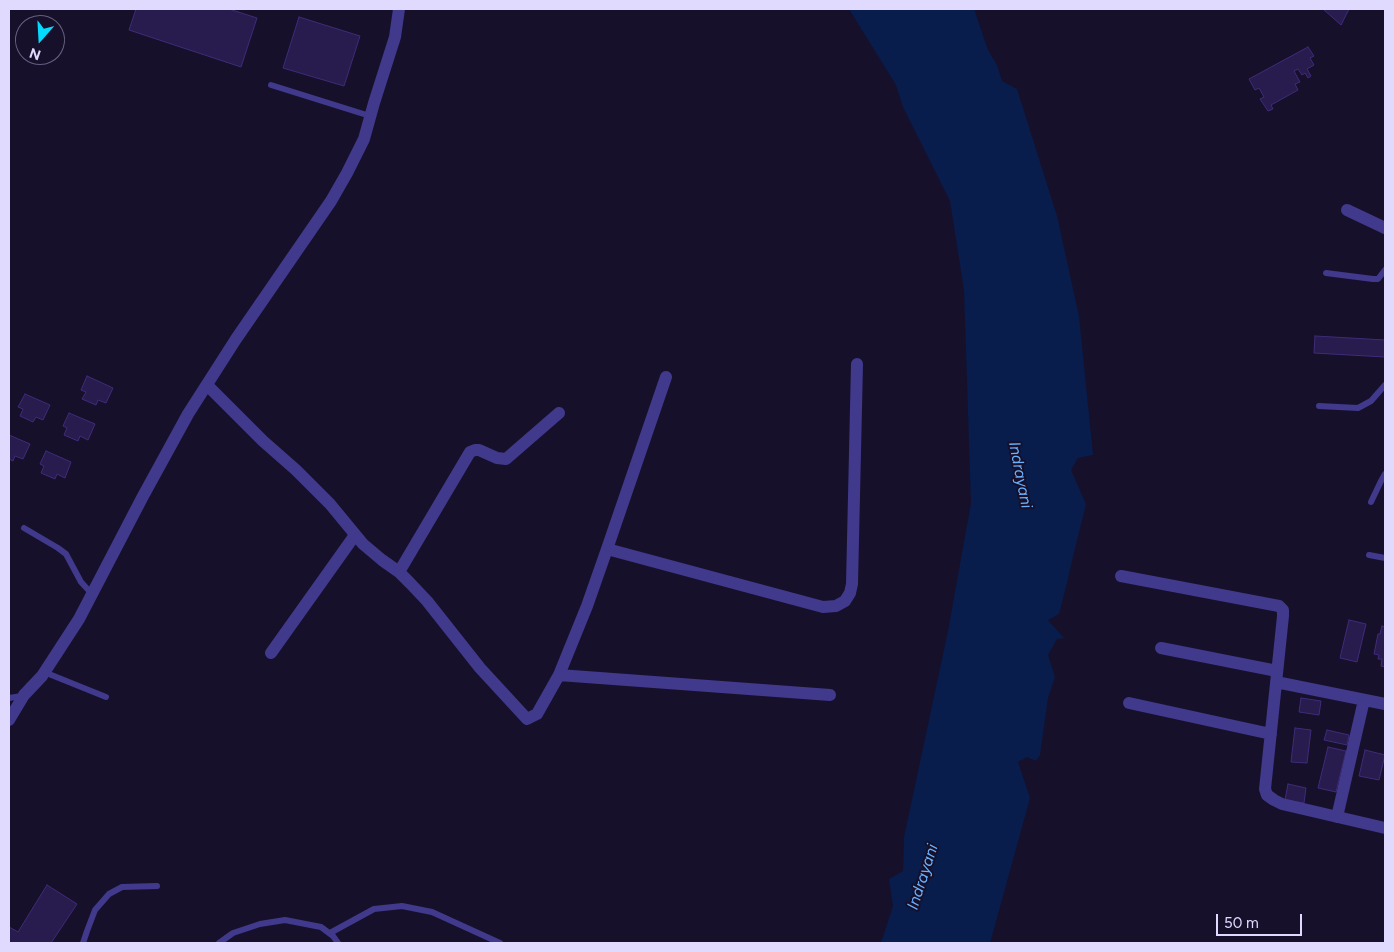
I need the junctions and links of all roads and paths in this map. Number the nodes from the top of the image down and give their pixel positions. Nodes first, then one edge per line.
1 (399, 9) edge
2 (271, 85) dead end
3 (370, 116) junction
4 (1347, 210) dead end
5 (1385, 228) edge
6 (1385, 270) edge
7 (1326, 273) dead end
8 (857, 364) dead end
9 (666, 377) dead end
10 (1385, 384) edge
11 (207, 385) junction
12 (1320, 406) dead end
13 (558, 413) dead end
14 (1385, 474) edge
15 (1371, 502) dead end
16 (24, 528) dead end
17 (355, 535) junction
18 (608, 549) junction
19 (1369, 555) dead end
20 (1385, 558) edge
21 (399, 572) junction
22 (1121, 576) dead end
23 (92, 594) junction
24 (1161, 648) dead end
25 (271, 653) dead end
26 (44, 672) junction
27 (559, 675) junction
28 (1276, 676) junction
29 (830, 695) dead end
30 (24, 696) junction
31 (106, 697) dead end
32 (9, 698) edge
33 (1364, 700) junction
34 (1129, 703) dead end
35 (1385, 704) edge
36 (9, 720) edge
37 (1271, 734) junction
38 (1337, 817) junction
39 (1385, 828) edge
40 (157, 886) dead end
41 (330, 934) junction
42 (84, 943) edge
43 (219, 943) edge
44 (338, 943) edge
45 (500, 943) edge

1 - 3 street
2 - 3 lane
3 - 11 street
4 - 5 street
6 - 7 lane
8 - 18 street
9 - 18 street
10 - 12 lane
11 - 17 street
11 - 23 street
13 - 21 street
14 - 15 lane
16 - 23 lane
17 - 21 street
17 - 25 street
18 - 27 street
19 - 20 lane
21 - 27 street
22 - 28 street
23 - 26 street
24 - 28 street
26 - 30 street
26 - 31 lane
27 - 29 street
28 - 33 street
28 - 37 street
30 - 32 lane
30 - 36 street
33 - 35 street
33 - 38 street
34 - 37 street
37 - 38 street
38 - 39 street
40 - 42 lane
41 - 43 lane
41 - 44 lane
41 - 45 lane

